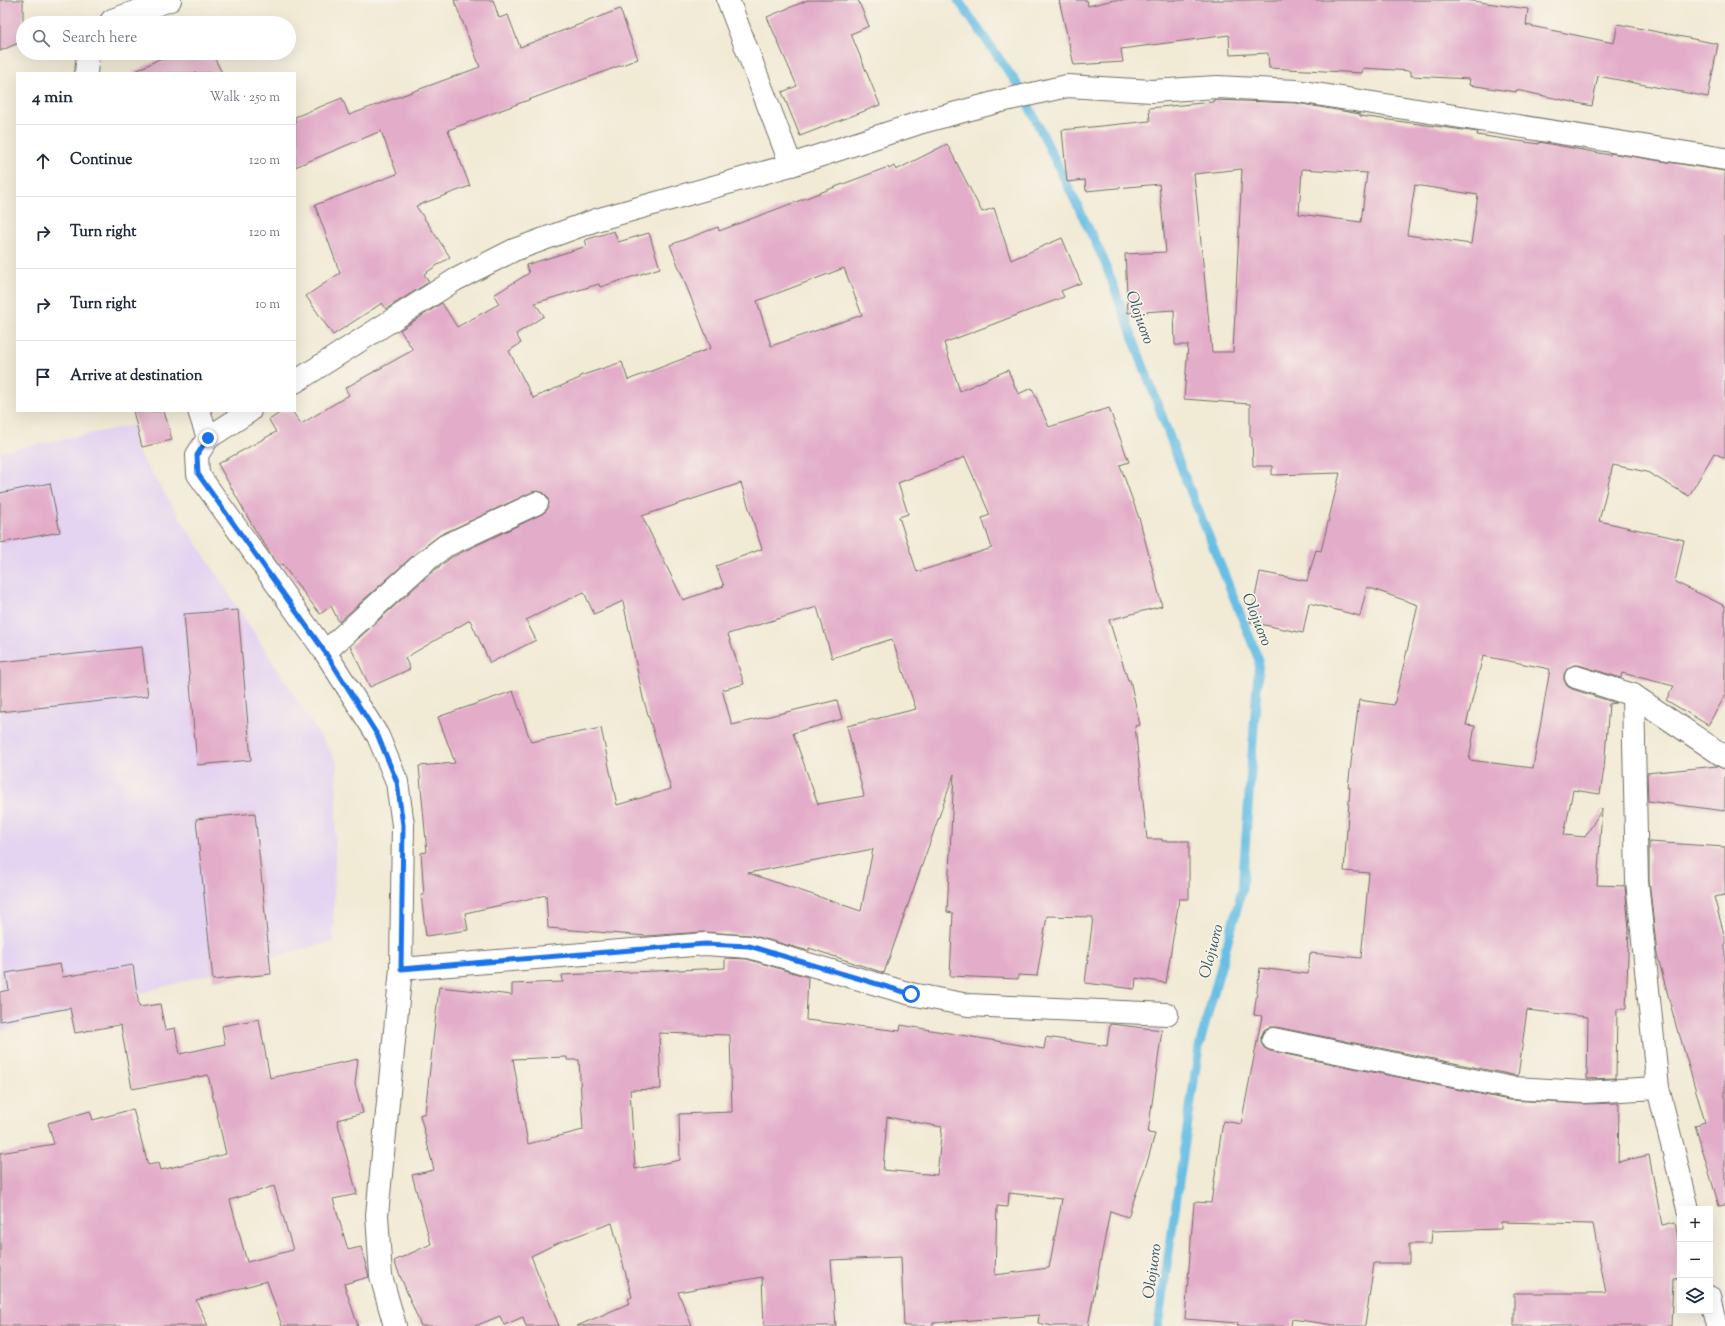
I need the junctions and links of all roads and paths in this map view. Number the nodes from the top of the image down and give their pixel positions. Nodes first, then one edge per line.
1 (170, 0) edge
2 (728, 0) edge
3 (124, 16) edge
4 (87, 60) edge
5 (86, 72) edge
6 (1725, 159) edge
7 (790, 165) junction
8 (296, 381) edge
9 (199, 412) edge
10 (248, 412) edge
11 (208, 438) junction
12 (537, 503) dead end
13 (325, 652) junction
14 (1576, 677) dead end
15 (1633, 695) junction
16 (1725, 757) edge
17 (401, 969) junction
18 (1167, 1014) dead end
19 (1273, 1039) dead end
20 (1658, 1088) junction
21 (1687, 1206) edge
22 (1713, 1309) edge
23 (395, 1326) edge
24 (1717, 1326) edge

1 - 3 street
2 - 7 street
4 - 5 street
6 - 7 street
7 - 8 street
9 - 11 street
10 - 11 street
11 - 13 street
12 - 13 street
13 - 17 street
14 - 15 street
15 - 16 street
15 - 20 street
17 - 18 street
17 - 23 street
19 - 20 street
20 - 21 street
22 - 24 street

